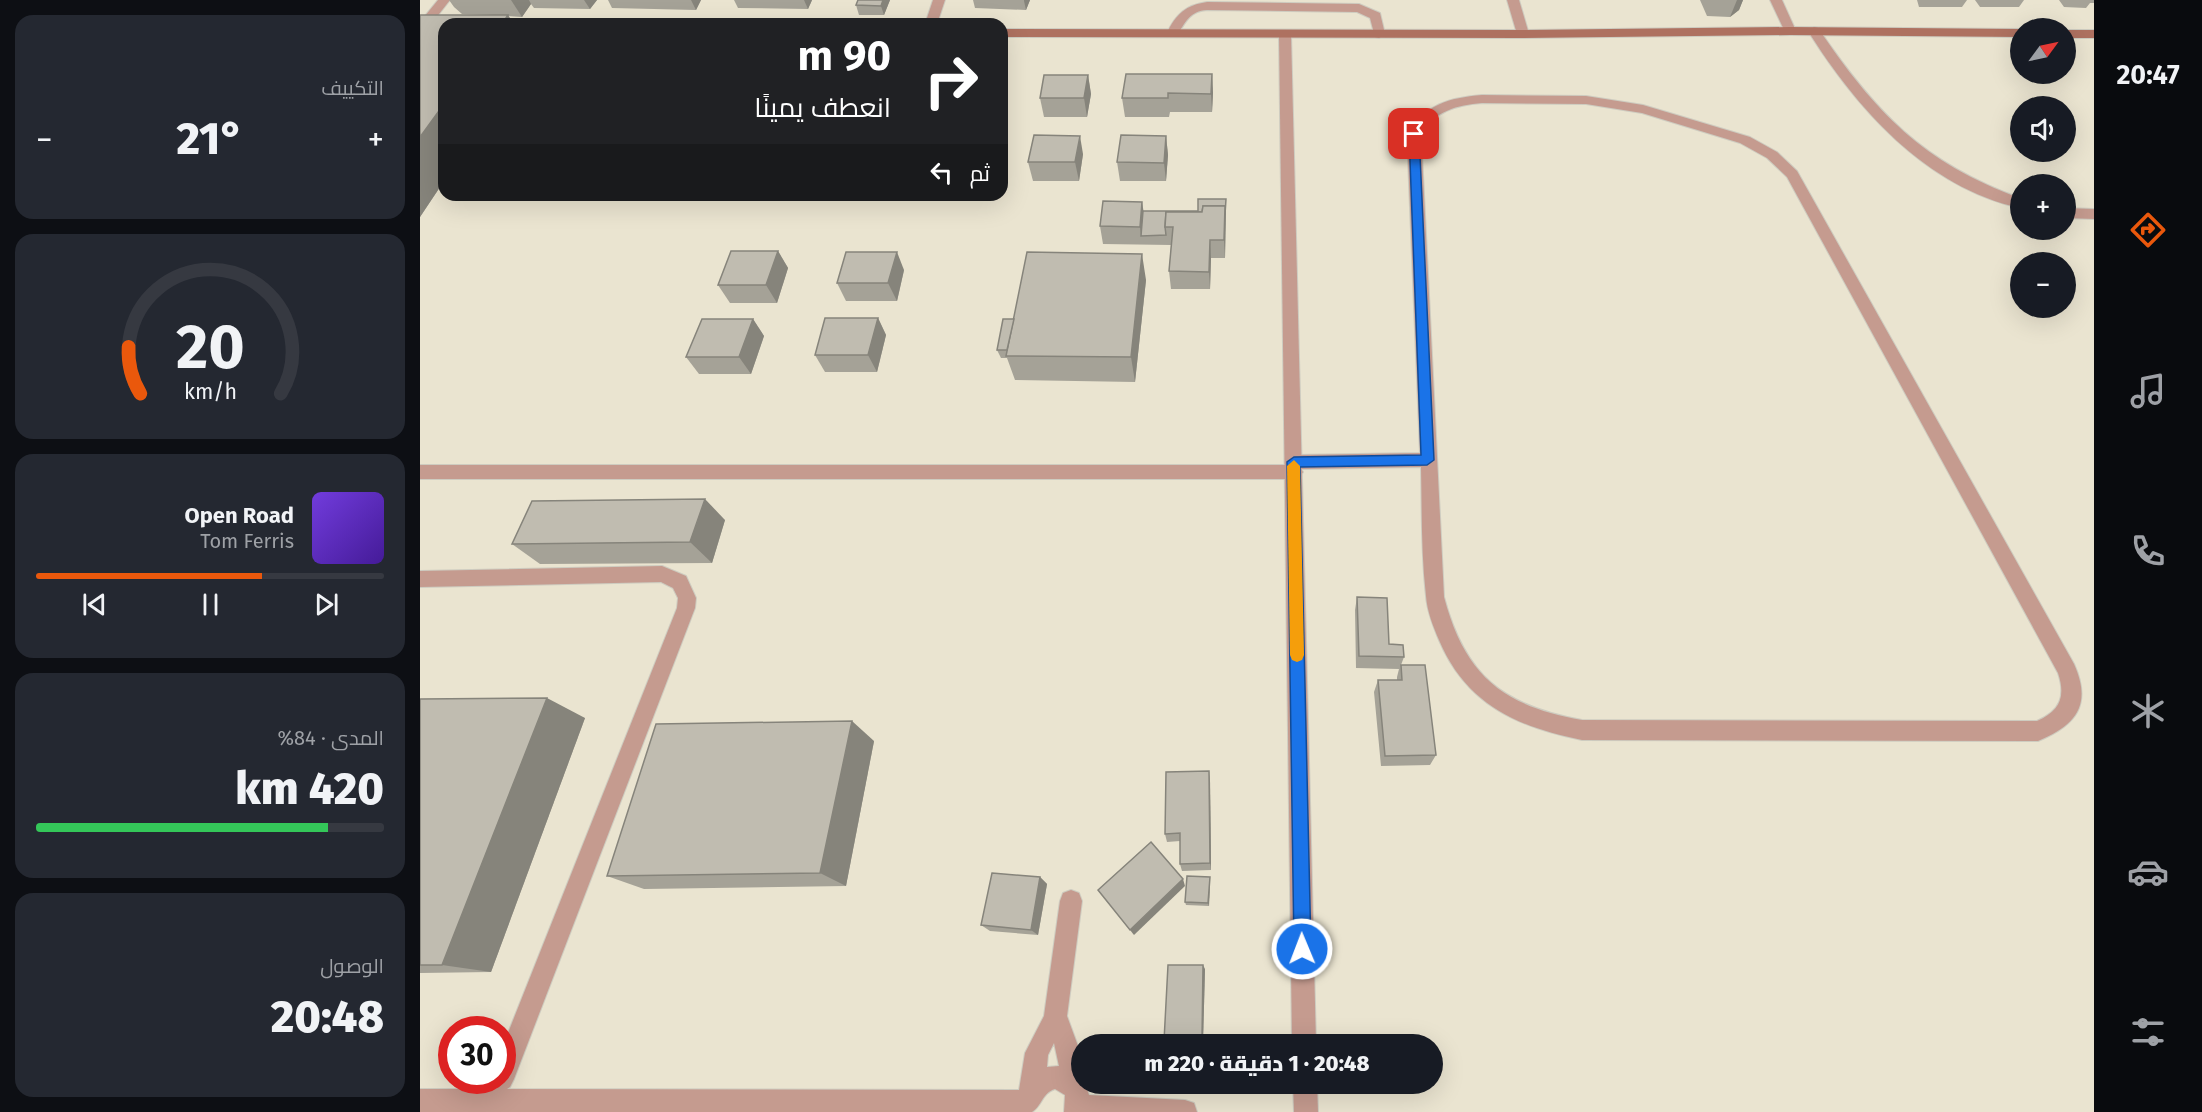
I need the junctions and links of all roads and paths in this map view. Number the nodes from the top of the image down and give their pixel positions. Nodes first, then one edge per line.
1 (444, 0) edge
2 (939, 0) edge
3 (1513, 0) edge
4 (1776, 0) edge
5 (933, 18) edge
6 (420, 30) edge
7 (436, 30) edge
8 (1790, 31) junction
9 (1814, 31) junction
10 (1008, 33) edge
11 (1173, 33) junction
12 (2010, 33) edge
13 (1286, 34) junction
14 (1379, 34) junction
15 (1522, 34) junction
16 (2076, 34) edge
17 (2094, 34) edge
18 (2010, 199) edge
19 (2076, 213) edge
20 (2094, 214) edge
21 (1427, 460) junction
22 (1294, 467) junction
23 (420, 472) edge
24 (420, 579) edge
25 (1071, 901) dead end
26 (1055, 1018) junction
27 (1304, 1034) edge
28 (516, 1046) edge
29 (1071, 1074) edge
30 (1071, 1082) edge
31 (516, 1087) edge
32 (460, 1094) edge
33 (1305, 1094) edge
34 (420, 1101) edge
35 (1028, 1102) edge
36 (1077, 1109) edge
37 (1185, 1112) edge
38 (1306, 1112) edge

1 - 6 street
2 - 5 street
3 - 15 street
4 - 8 street
6 - 7 main road
8 - 9 main road
8 - 15 main road
9 - 12 main road
9 - 18 street
10 - 11 main road
11 - 13 main road
11 - 14 street
13 - 14 main road
13 - 22 street
14 - 15 main road
16 - 17 main road
19 - 20 street
21 - 21 street
21 - 22 street
22 - 23 street
22 - 27 street
24 - 28 street
25 - 26 street
26 - 29 street
26 - 35 street
30 - 35 street
31 - 35 street
32 - 34 street
33 - 38 street
36 - 37 street

